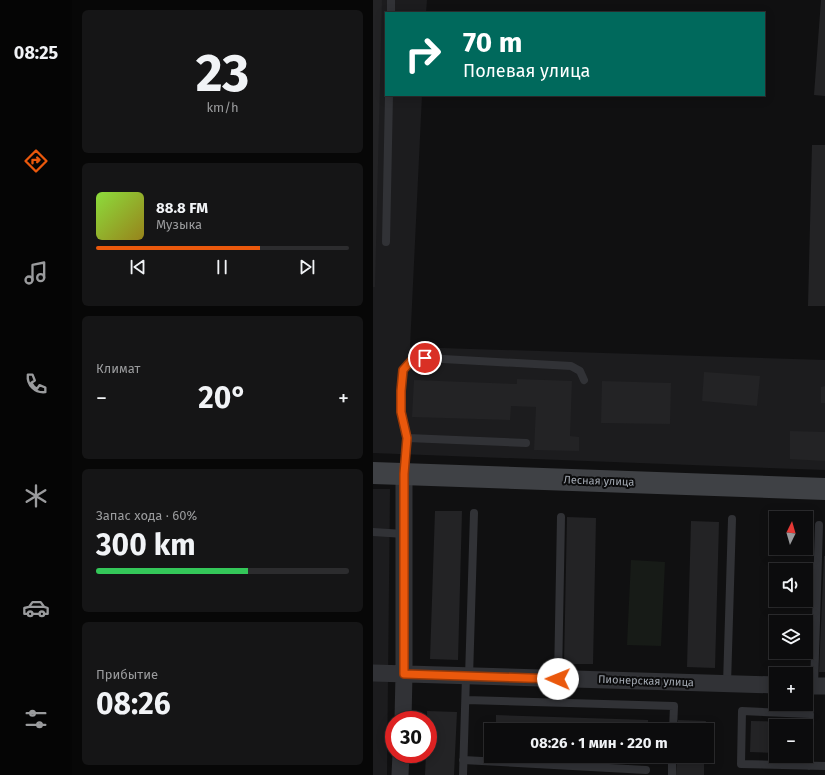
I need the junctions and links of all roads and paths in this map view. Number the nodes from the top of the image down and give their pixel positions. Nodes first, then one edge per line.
1 (391, 0) edge
2 (391, 12) edge
3 (389, 96) edge
4 (386, 242) dead end
5 (584, 380) dead end
6 (407, 438) junction
7 (527, 443) dead end
8 (373, 473) edge
9 (404, 474) junction
10 (825, 489) edge
11 (474, 513) dead end
12 (561, 517) dead end
13 (732, 520) dead end
14 (819, 525) dead end
15 (373, 532) edge
16 (404, 534) junction
17 (373, 673) edge
18 (404, 674) junction
19 (467, 676) junction
20 (558, 679) junction
21 (727, 684) junction
22 (769, 685) edge
23 (815, 686) edge
24 (466, 700) junction
25 (403, 711) edge
26 (673, 723) edge
27 (463, 760) junction
28 (401, 763) edge
29 (672, 763) edge
30 (809, 766) junction
31 (825, 766) edge
32 (646, 770) dead end
33 (400, 775) edge
34 (463, 775) edge
35 (672, 775) edge

1 - 2 lane
3 - 4 lane
5 - 6 lane
6 - 7 lane
6 - 9 lane
8 - 9 main road, Лесная улица
9 - 10 main road, Лесная улица
9 - 16 street
11 - 19 lane
12 - 20 lane
13 - 21 lane
14 - 23 lane
15 - 16 lane
16 - 18 street
17 - 18 street, Пионерская улица
18 - 19 street, Пионерская улица
18 - 25 street
19 - 20 street, Пионерская улица
19 - 24 lane
20 - 21 street, Пионерская улица
21 - 22 street, Пионерская улица
24 - 26 lane
24 - 27 lane
27 - 32 lane
27 - 34 lane
28 - 33 street
29 - 35 lane
30 - 30 lane
30 - 31 lane

